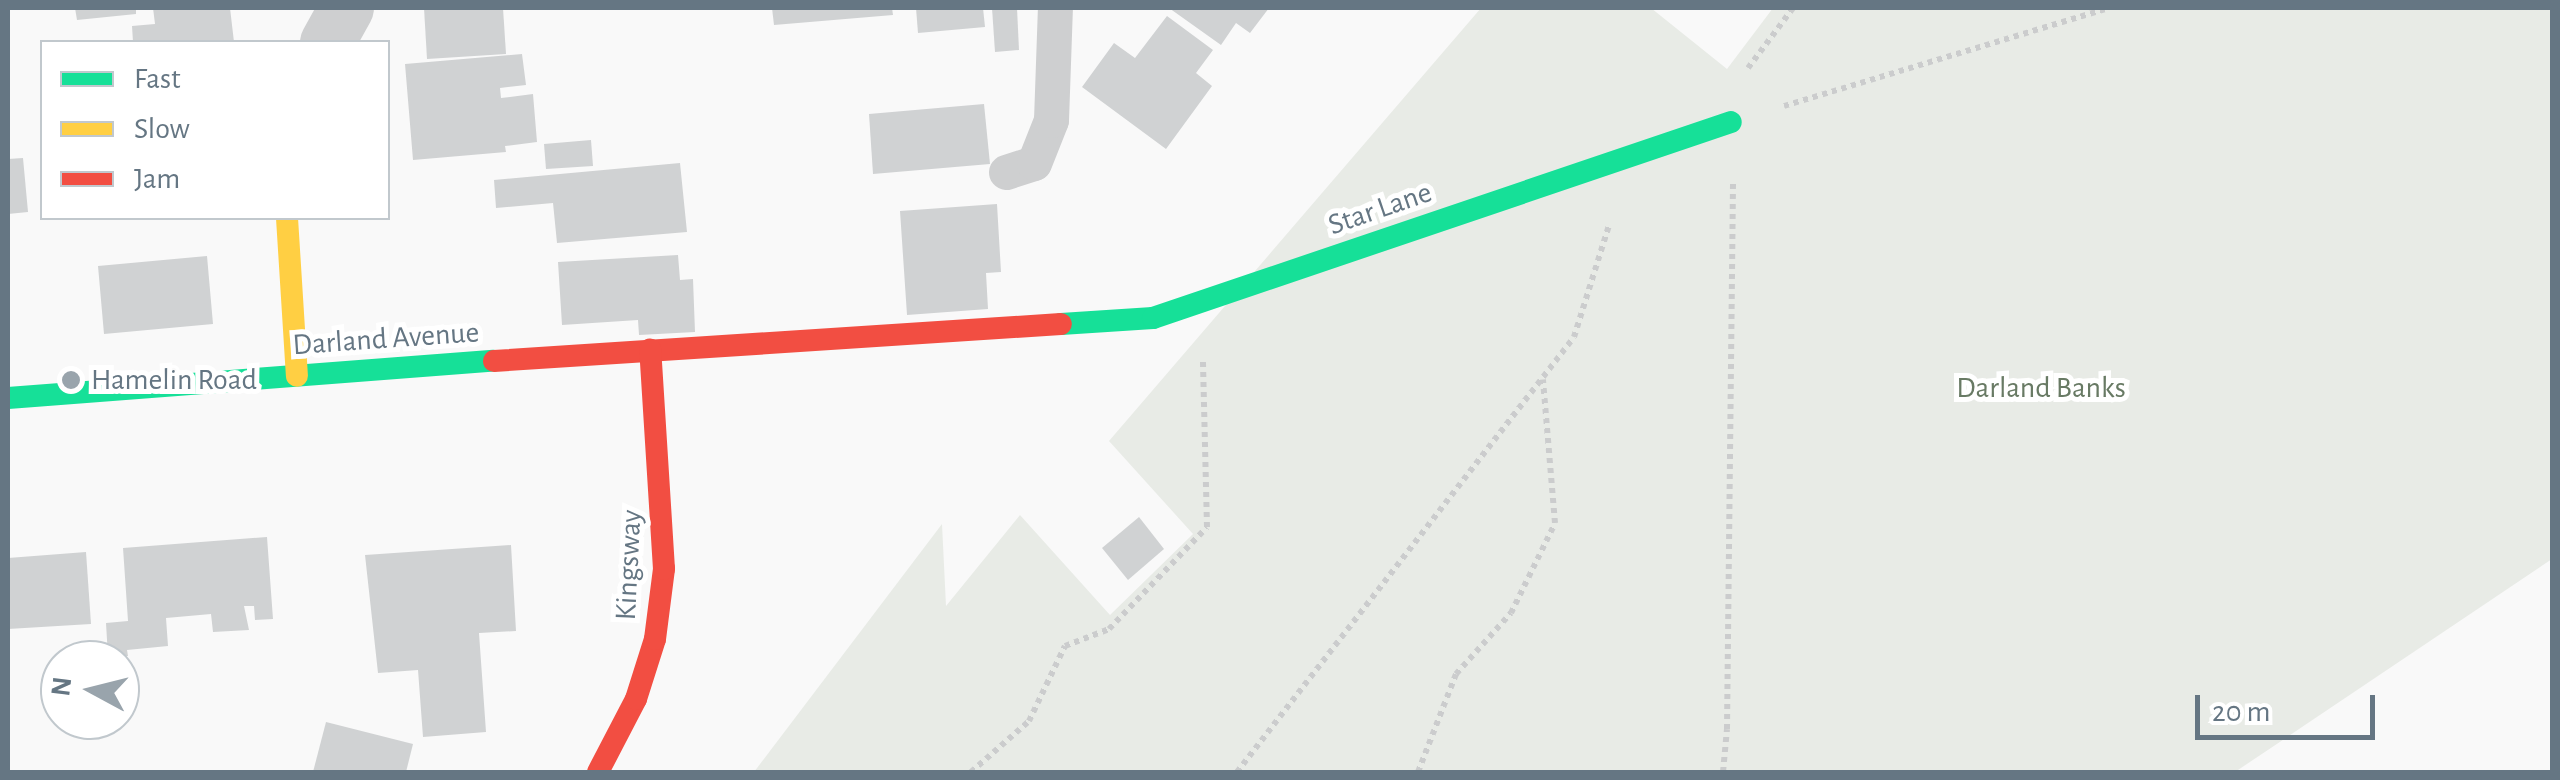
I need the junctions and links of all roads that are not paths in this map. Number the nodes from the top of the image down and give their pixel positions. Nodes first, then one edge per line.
1 (346, 8) edge
2 (1055, 8) edge
3 (328, 40) edge
4 (1731, 122) road end
5 (1006, 172) dead end
6 (287, 220) edge
7 (650, 349) junction
8 (297, 376) junction
9 (8, 398) edge
10 (598, 772) edge

1 - 3 street
2 - 5 lane
4 - 7 street, Star Lane
6 - 8 street
7 - 8 street, Darland Avenue
7 - 10 street, Kingsway
8 - 9 street, Darland Avenue

